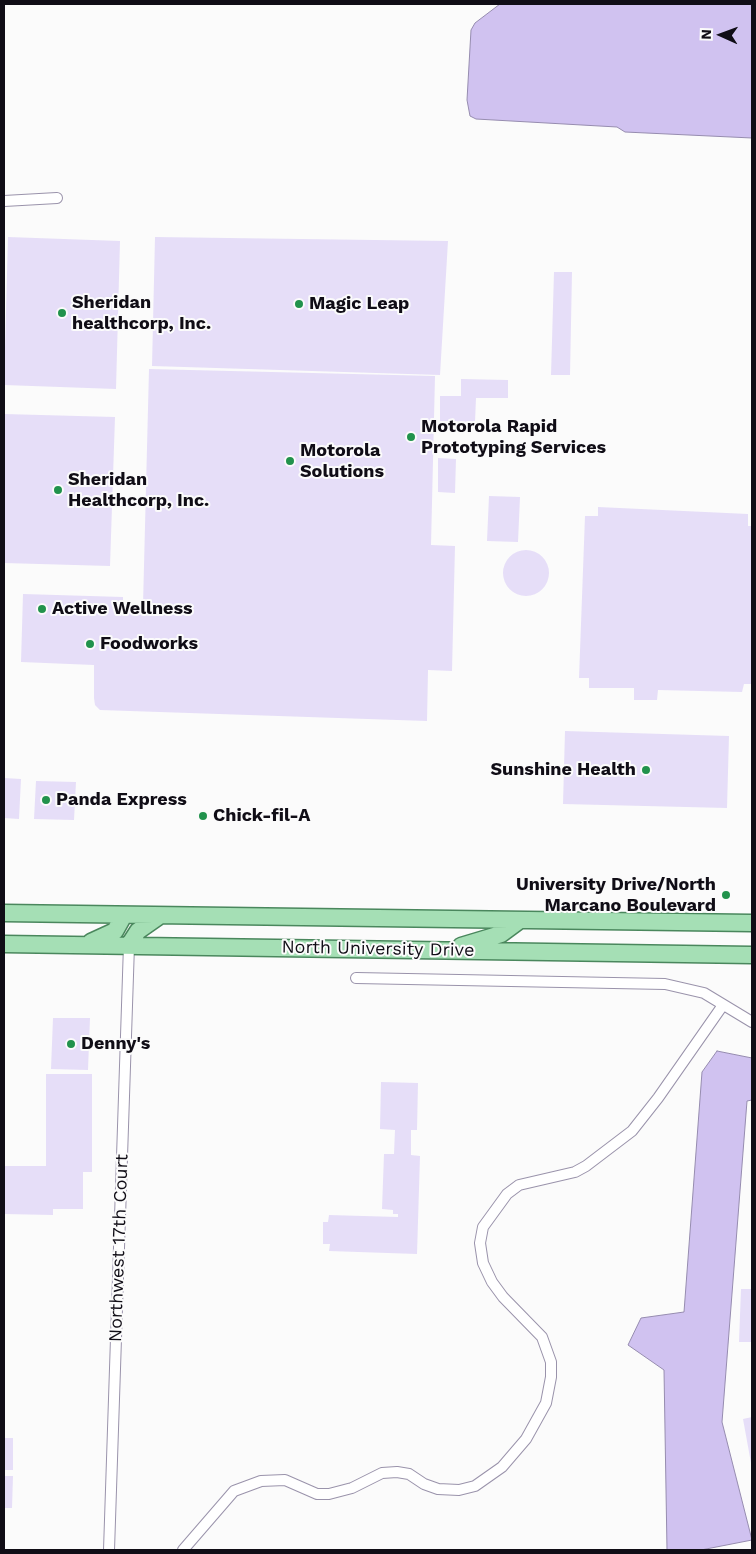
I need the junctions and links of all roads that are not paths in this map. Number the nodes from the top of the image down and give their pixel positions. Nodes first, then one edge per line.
1 (56, 198) dead end
2 (4, 201) edge
3 (4, 913) edge
4 (124, 915) junction
5 (158, 917) junction
6 (520, 920) junction
7 (752, 923) edge
8 (4, 944) edge
9 (129, 945) junction
10 (82, 946) junction
11 (453, 950) junction
12 (752, 955) edge
13 (356, 978) dead end
14 (723, 1005) junction
15 (752, 1022) edge
16 (109, 1550) edge
17 (183, 1550) edge

1 - 2 street
3 - 4 main road, North University Drive
4 - 5 main road, North University Drive
4 - 10 main road
5 - 6 main road, North University Drive
5 - 9 main road
6 - 7 main road, North University Drive
6 - 11 main road
8 - 10 main road, North University Drive
9 - 10 main road, North University Drive
9 - 11 main road, North University Drive
9 - 16 street, Northwest 17th Court
11 - 12 main road, North University Drive
13 - 14 street
14 - 15 street
14 - 17 street

